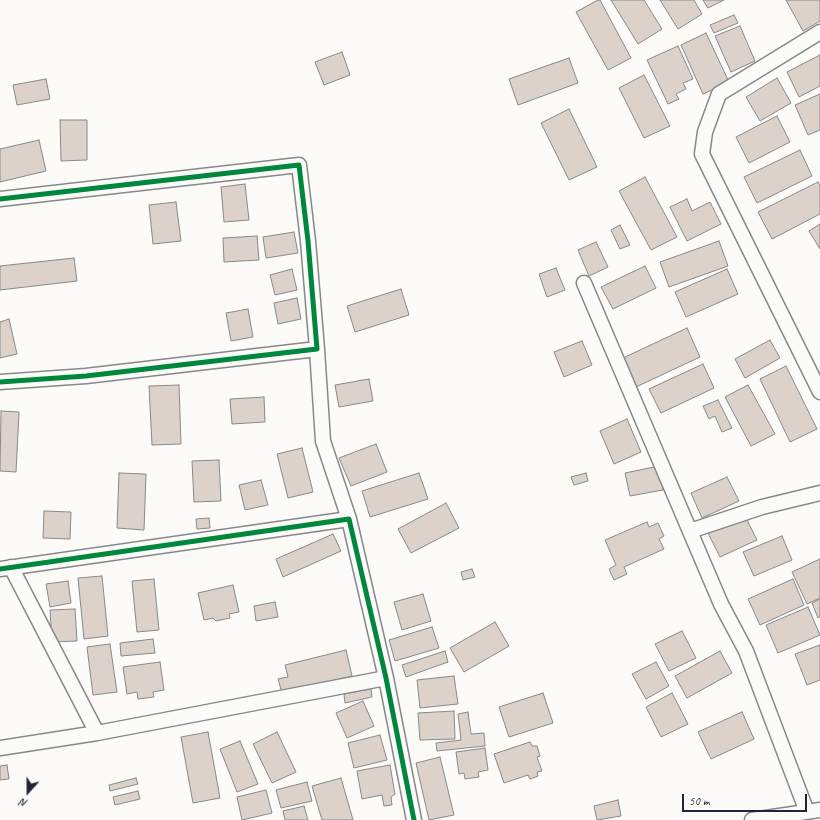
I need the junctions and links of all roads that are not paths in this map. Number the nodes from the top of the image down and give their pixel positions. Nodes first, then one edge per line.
1 (820, 32) edge
2 (0, 199) edge
3 (584, 283) dead end
4 (316, 349) junction
5 (0, 382) edge
6 (820, 392) edge
7 (820, 493) edge
8 (349, 519) junction
9 (690, 531) junction
10 (5, 568) edge
11 (386, 678) junction
12 (97, 733) junction
13 (0, 748) edge
14 (814, 811) edge
15 (414, 820) edge
16 (752, 820) edge

1 - 6 street
2 - 4 street
3 - 9 street
4 - 5 street
4 - 8 street
7 - 9 street
8 - 10 street
8 - 11 street
9 - 14 street
10 - 12 street
11 - 12 street
11 - 15 street
12 - 13 street
14 - 16 street

